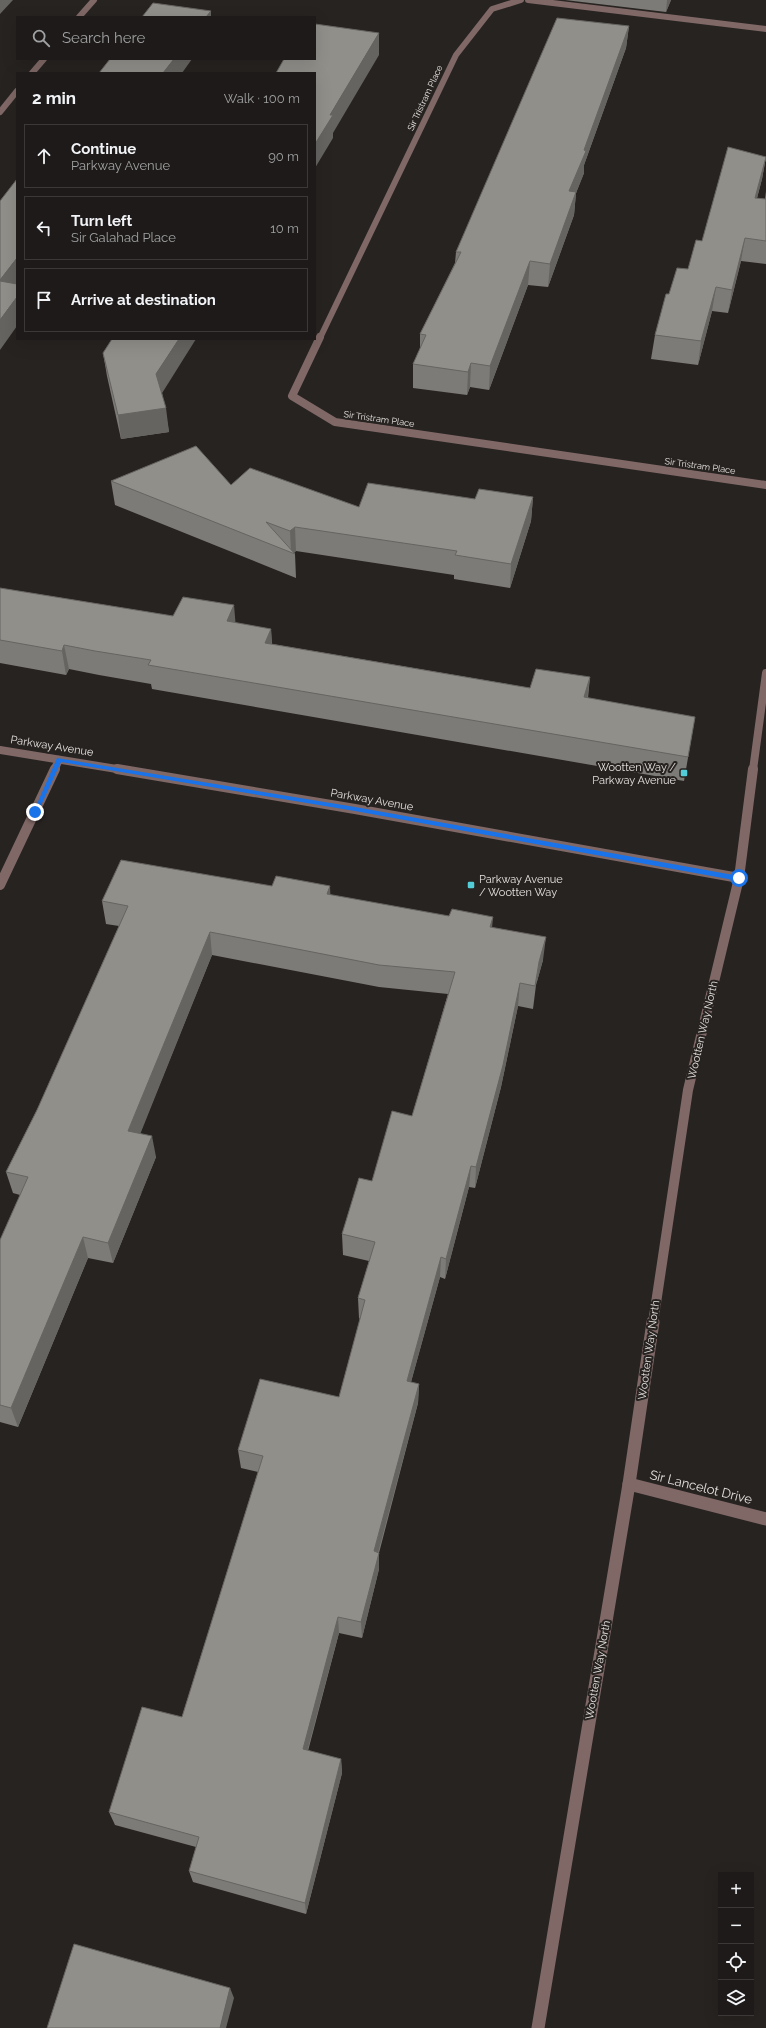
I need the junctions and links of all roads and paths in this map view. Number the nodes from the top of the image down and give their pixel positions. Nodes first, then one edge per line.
1 (94, 0) edge
2 (521, 0) edge
3 (528, 0) edge
4 (80, 16) edge
5 (766, 29) edge
6 (43, 60) edge
7 (33, 72) edge
8 (16, 92) edge
9 (0, 112) edge
10 (766, 485) edge
11 (766, 673) edge
12 (0, 750) edge
13 (59, 760) junction
14 (739, 878) junction
15 (0, 885) edge
16 (629, 1484) junction
17 (766, 1519) edge
18 (538, 2028) edge

1 - 4 street
2 - 10 street, Sir Tristram Place
3 - 5 street
6 - 7 street
8 - 9 street
11 - 14 street, Wootten Way North
12 - 13 street, Parkway Avenue
13 - 14 street, Parkway Avenue
13 - 15 street
14 - 16 street, Wootten Way North
16 - 17 street, Sir Lancelot Drive
16 - 18 street, Wootten Way North

